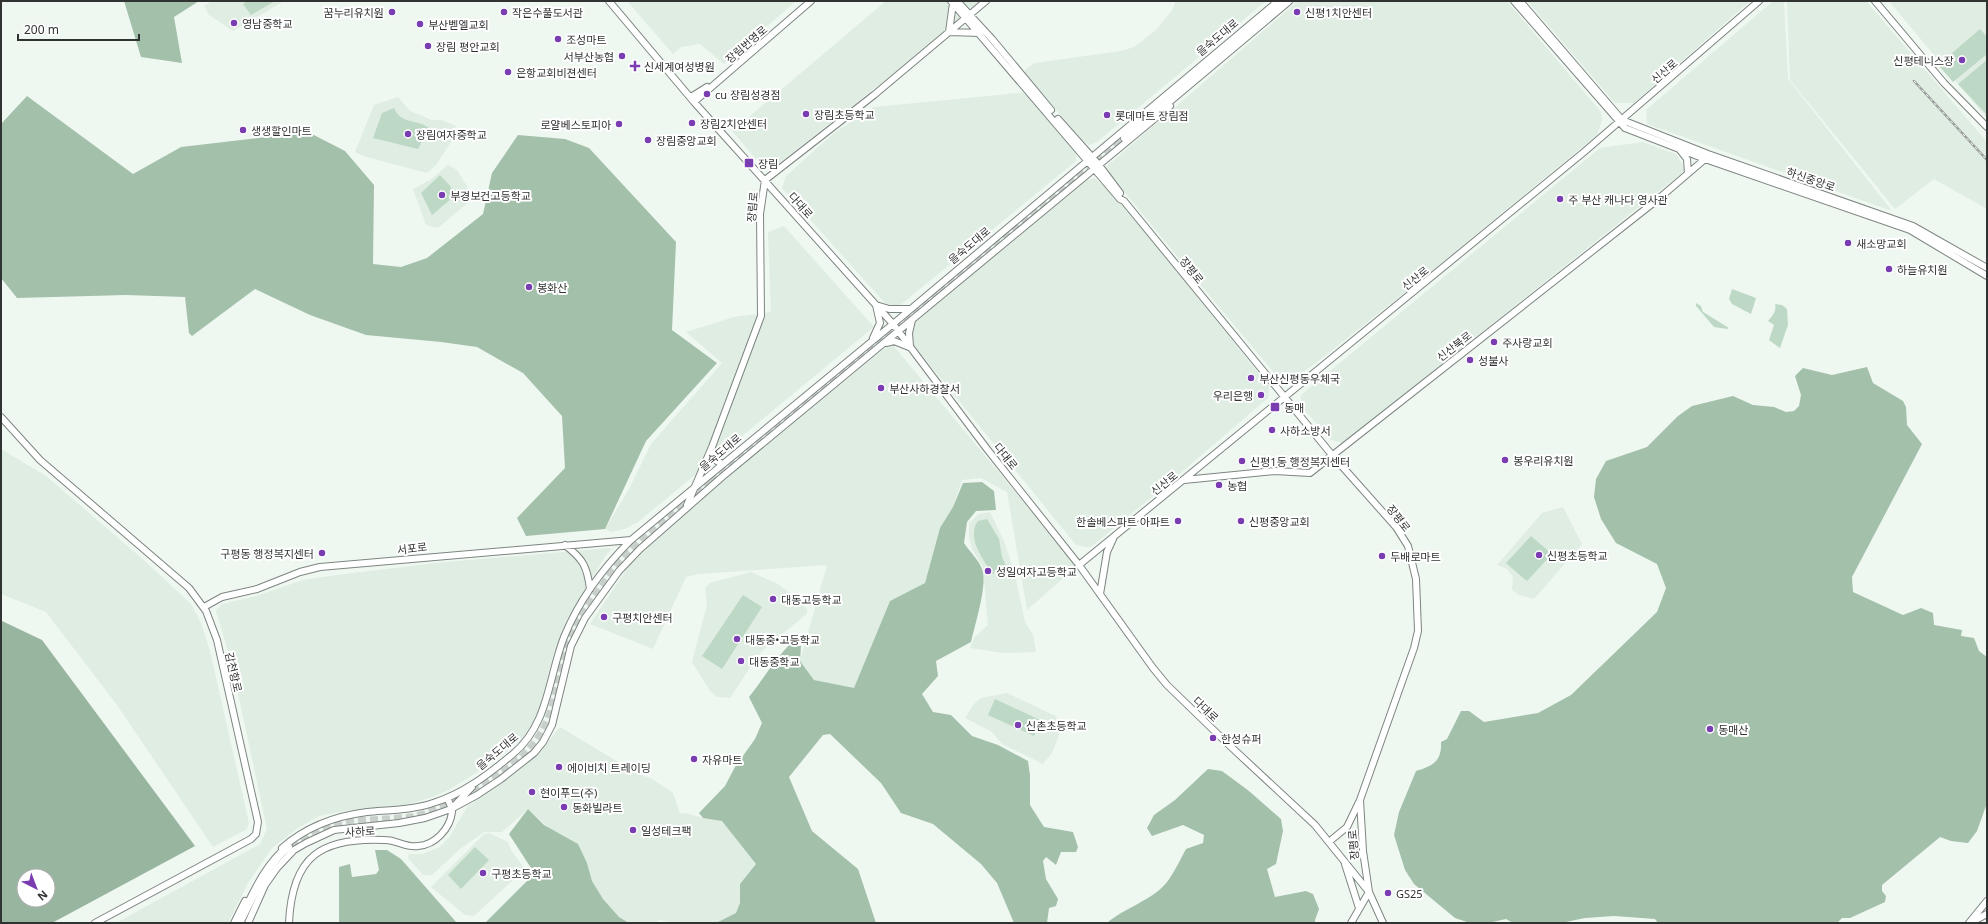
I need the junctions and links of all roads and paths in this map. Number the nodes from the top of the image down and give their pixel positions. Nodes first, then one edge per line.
1 (609, 1) edge
2 (806, 1) edge
3 (811, 1) edge
4 (985, 1) edge
5 (1514, 1) edge
6 (1520, 1) edge
7 (1759, 1) edge
8 (1875, 1) edge
9 (954, 2) edge
10 (1282, 2) edge
11 (968, 16) junction
12 (950, 32) junction
13 (980, 33) junction
14 (1016, 72) junction
15 (726, 73) junction
16 (693, 100) junction
17 (1620, 122) junction
18 (1987, 127) edge
19 (1124, 136) tunnel mouth
20 (1680, 150) junction
21 (1707, 156) junction
22 (1089, 158) junction
23 (1097, 167) junction
24 (1688, 173) junction
25 (765, 180) junction
26 (1911, 228) junction
27 (1987, 268) edge
28 (1987, 276) edge
29 (876, 305) junction
30 (910, 309) junction
31 (912, 320) junction
32 (893, 324) junction
33 (898, 332) junction
34 (872, 341) junction
35 (883, 344) junction
36 (910, 347) junction
37 (1284, 398) junction
38 (1, 417) edge
39 (712, 447) junction
40 (1332, 455) junction
41 (723, 464) junction
42 (1184, 480) junction
43 (694, 488) junction
44 (687, 507) junction
45 (1114, 538) junction
46 (631, 540) junction
47 (565, 545) junction
48 (640, 549) junction
49 (1079, 566) junction
50 (590, 589) junction
51 (1100, 594) junction
52 (204, 607) junction
53 (481, 778) junction
54 (447, 798) junction
55 (1360, 800) junction
56 (451, 809) junction
57 (1330, 841) junction
58 (289, 849) tunnel mouth
59 (1343, 857) junction
60 (1368, 892) junction
61 (255, 894) junction
62 (1987, 901) edge
63 (1359, 908) junction
64 (1987, 914) edge
65 (94, 923) edge
66 (234, 923) edge
67 (239, 923) edge
68 (243, 923) edge
69 (248, 923) edge
70 (289, 923) edge
71 (1351, 923) edge
72 (1383, 923) edge
73 (1969, 923) edge

1 - 16 main road, 다대로
2 - 15 main road, 장림번영로
3 - 15 main road, 장림번영로
4 - 11 main road, 장림로
5 - 17 main road
6 - 17 main road
7 - 17 main road, 신산로
8 - 18 main road
9 - 11 main road, 장평로
9 - 12 main road
10 - 19 highway
10 - 22 main road, 을숙도대로
10 - 23 main road, 을숙도대로
11 - 12 main road, 장림로
11 - 13 main road, 장평로
11 - 14 main road, 장평로
12 - 13 main road
12 - 25 main road, 장림로
13 - 14 main road, 장평로
14 - 22 main road, 장평로
15 - 16 main road, 장림번영로
16 - 25 main road, 다대로
17 - 20 main road
17 - 21 main road
17 - 37 main road, 신산로
20 - 21 main road
20 - 24 main road
21 - 24 main road, 신산북로
21 - 26 main road
22 - 23 main road, 장평로
22 - 30 main road, 을숙도대로
23 - 31 main road, 을숙도대로
23 - 37 main road, 장평로
24 - 40 main road, 신산북로
25 - 29 main road, 다대로
25 - 39 main road, 장림로
26 - 27 main road
26 - 28 main road
29 - 30 main road
29 - 32 main road, 다대로
29 - 34 main road
30 - 32 main road, 을숙도대로
31 - 33 main road, 을숙도대로
31 - 36 main road
32 - 33 main road, 다대로
32 - 34 main road, 을숙도대로
33 - 35 main road, 을숙도대로
33 - 36 main road, 다대로
34 - 41 main road, 을숙도대로
35 - 36 main road
35 - 44 main road, 을숙도대로
36 - 49 main road, 다대로
37 - 40 main road, 장평로
37 - 42 main road, 신산로
38 - 52 main road, 감천항로
39 - 41 main road
39 - 43 main road, 장림로
40 - 42 main road, 신산북로
40 - 55 main road, 장평로
41 - 43 main road, 을숙도대로
42 - 45 main road, 신산로
43 - 44 main road, 장림로
43 - 46 main road, 을숙도대로
44 - 48 main road, 을숙도대로
45 - 49 main road, 신산로
45 - 51 main road
46 - 47 main road, 서포로
46 - 48 main road
46 - 50 main road, 을숙도대로
47 - 50 main road
47 - 52 main road, 서포로
48 - 56 main road, 을숙도대로
49 - 51 main road, 다대로
50 - 53 main road, 을숙도대로
51 - 57 main road, 다대로
52 - 65 main road, 감천항로
53 - 54 main road, 을숙도대로
53 - 56 main road
54 - 56 main road
54 - 61 main road, 을숙도대로
55 - 57 main road
55 - 60 main road, 장평로
56 - 61 main road, 을숙도대로
56 - 70 main road, 사하로
57 - 59 main road, 다대로
58 - 61 highway
59 - 60 main road, 다대로
59 - 63 main road
60 - 63 main road
60 - 72 main road, 다대로
61 - 66 main road, 을숙도대로
61 - 67 highway
61 - 68 highway
61 - 69 main road, 을숙도대로
62 - 73 main road
63 - 71 main road
64 - 73 main road

